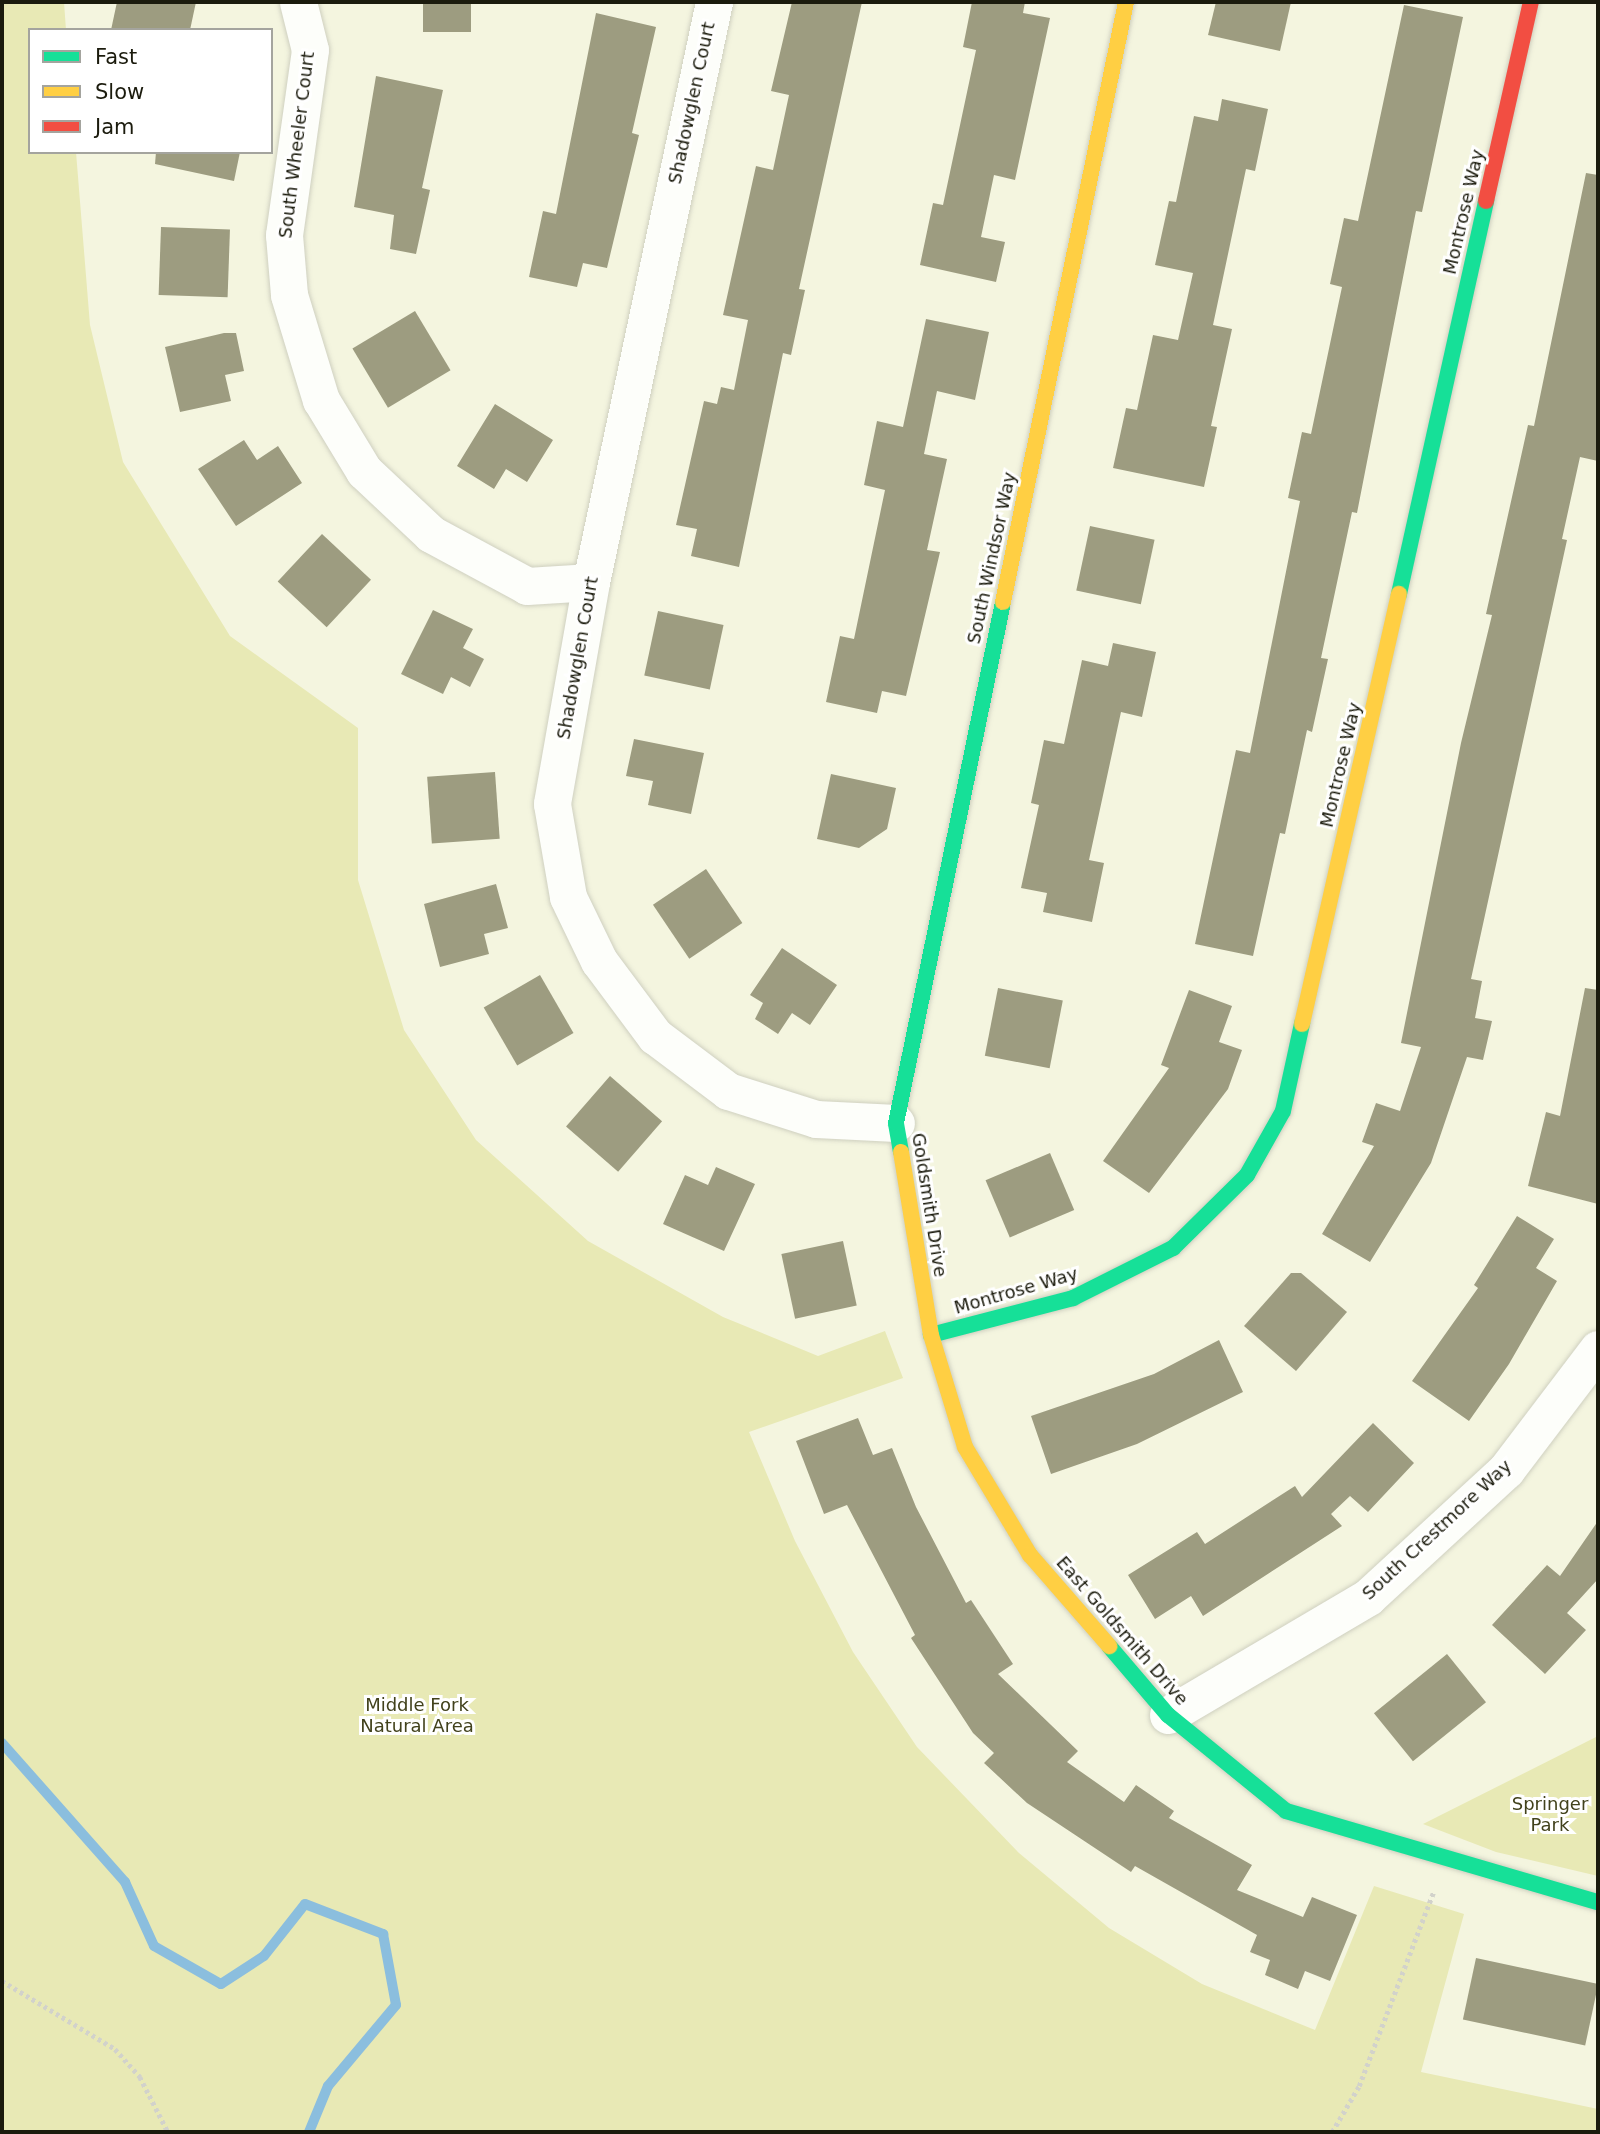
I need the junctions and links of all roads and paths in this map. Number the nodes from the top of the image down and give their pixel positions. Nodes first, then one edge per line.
1 (298, 2) edge
2 (714, 2) edge
3 (1126, 2) edge
4 (1531, 2) edge
5 (591, 582) junction
6 (896, 1123) junction
7 (931, 1335) junction
8 (1598, 1349) edge
9 (1168, 1715) junction
10 (1446, 1861) junction
11 (1598, 1902) edge
12 (2, 1981) edge
13 (168, 2132) edge
14 (1332, 2132) edge

1 - 5 street, South Wheeler Court
2 - 5 street, Shadowglen Court
3 - 6 street, South Windsor Way
4 - 7 street, Montrose Way
5 - 6 street, Shadowglen Court
6 - 7 street, Goldsmith Drive
7 - 9 street, East Goldsmith Drive
8 - 9 street, South Crestmore Way
9 - 10 street, East Goldsmith Drive
10 - 11 street, East Goldsmith Drive
10 - 14 path
12 - 13 path

